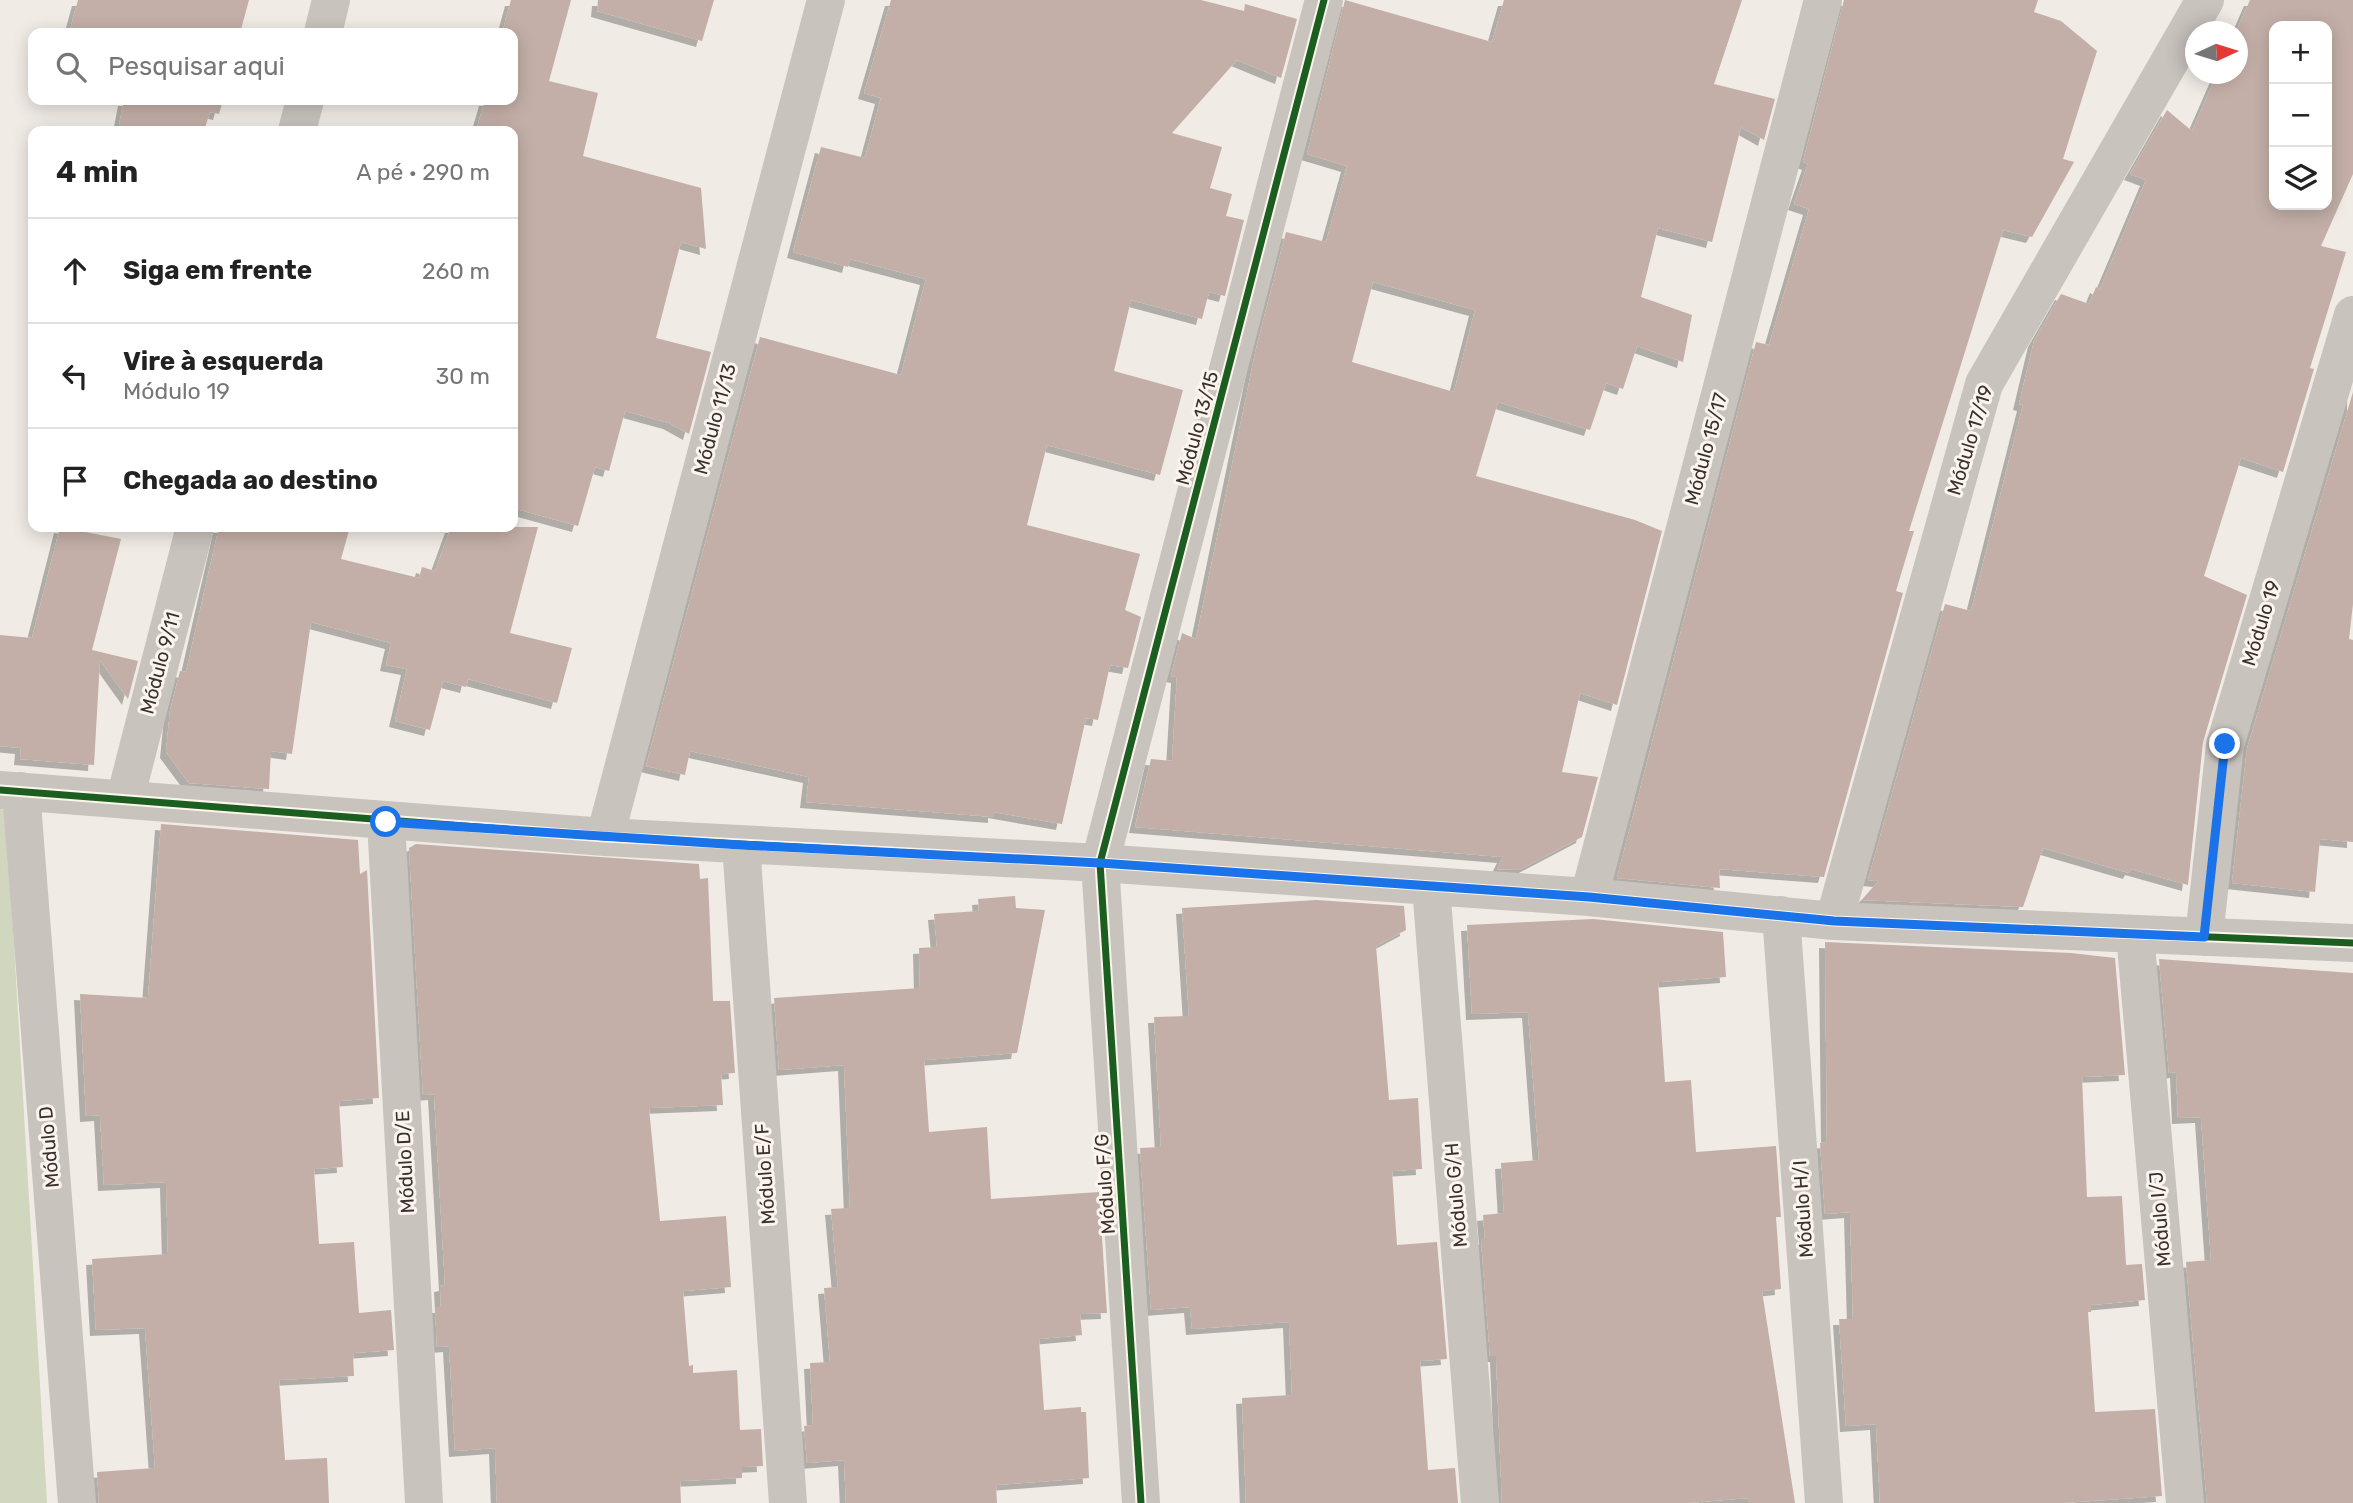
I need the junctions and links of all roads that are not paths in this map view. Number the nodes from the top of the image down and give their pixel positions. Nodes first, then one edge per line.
1 (331, 0) edge
2 (826, 0) edge
3 (1324, 0) edge
4 (1823, 0) edge
5 (2205, 0) edge
6 (324, 28) edge
7 (304, 105) edge
8 (298, 126) edge
9 (2353, 315) edge
10 (194, 532) edge
11 (10, 791) edge
12 (124, 799) junction
13 (386, 822) junction
14 (605, 837) junction
15 (741, 845) junction
16 (1100, 863) junction
17 (1431, 887) junction
18 (1589, 897) junction
19 (1781, 915) junction
20 (1834, 921) junction
21 (2135, 934) junction
22 (2204, 937) junction
23 (2353, 943) edge
24 (77, 1503) edge
25 (424, 1503) edge
26 (788, 1503) edge
27 (1141, 1503) edge
28 (1480, 1503) edge
29 (1825, 1503) edge
30 (2185, 1503) edge

1 - 6 street
2 - 14 street, Módulo 11/13
3 - 16 street, Módulo 13/15
4 - 18 street, Módulo 15/17
5 - 20 street, Módulo 17/19
7 - 8 street
9 - 22 street, Módulo 19
10 - 12 street, Módulo 9/11
11 - 12 street
11 - 24 street, Módulo D
12 - 13 street
13 - 14 street
13 - 25 street, Módulo D/E
14 - 15 street
15 - 16 street
15 - 26 street, Módulo E/F
16 - 17 street
16 - 27 street, Módulo F/G
17 - 18 street
17 - 28 street, Módulo G/H
18 - 19 street
19 - 20 street
19 - 29 street, Módulo H/I
20 - 21 street
21 - 22 street
21 - 30 street, Módulo I/J
22 - 23 street

